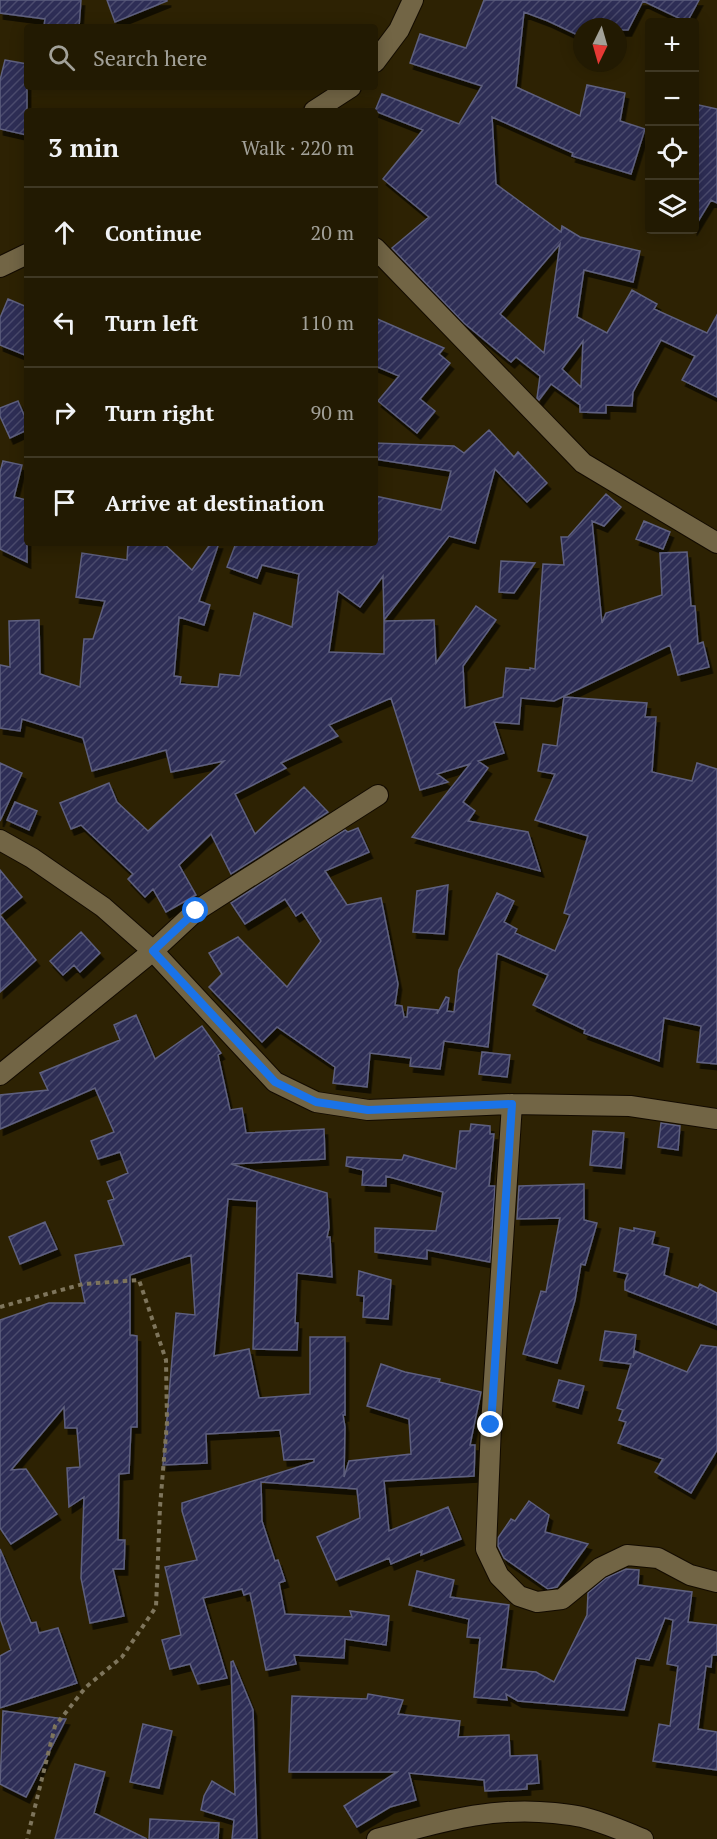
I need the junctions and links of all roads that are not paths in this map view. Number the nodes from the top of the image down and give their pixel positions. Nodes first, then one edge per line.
1 (413, 0) edge
2 (378, 58) edge
3 (346, 90) edge
4 (319, 108) edge
5 (378, 251) edge
6 (24, 255) edge
7 (0, 267) edge
8 (717, 543) edge
9 (378, 795) dead end
10 (0, 840) edge
11 (153, 951) junction
12 (0, 1076) edge
13 (512, 1104) junction
14 (717, 1119) edge
15 (717, 1582) edge
16 (377, 1839) edge
17 (643, 1839) edge

1 - 2 street
3 - 4 street
5 - 8 street
6 - 7 street
9 - 11 street
10 - 11 street
11 - 12 street
11 - 13 street
13 - 14 street
13 - 15 street
16 - 17 street

